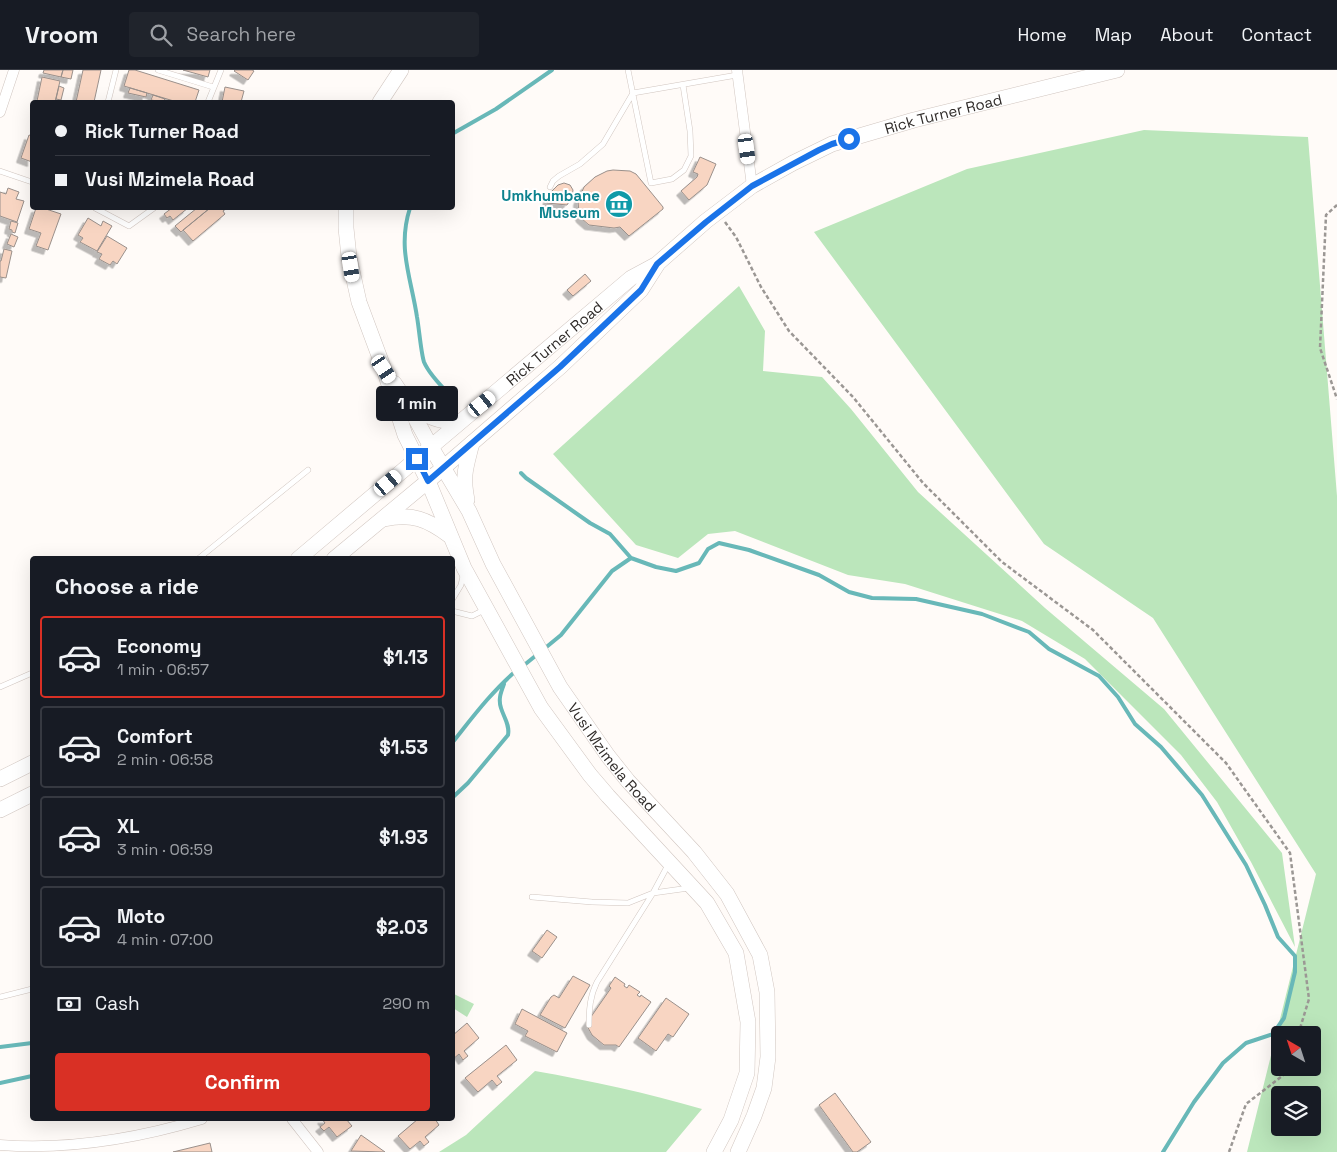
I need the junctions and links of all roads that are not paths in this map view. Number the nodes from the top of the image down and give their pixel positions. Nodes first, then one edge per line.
1 (14, 70) edge
2 (116, 70) edge
3 (158, 70) edge
4 (221, 70) edge
5 (401, 70) edge
6 (628, 70) edge
7 (1117, 70) edge
8 (737, 73) edge
9 (683, 85) junction
10 (213, 87) junction
11 (633, 93) junction
12 (3, 97) edge
13 (108, 100) edge
14 (209, 100) edge
15 (381, 100) edge
16 (0, 112) edge
17 (0, 171) edge
18 (30, 181) edge
19 (752, 186) junction
20 (550, 187) dead end
21 (99, 210) edge
22 (151, 210) edge
23 (346, 210) edge
24 (657, 264) junction
25 (384, 369) junction
26 (406, 401) junction
27 (459, 422) junction
28 (472, 443) junction
29 (431, 447) junction
30 (417, 459) junction
31 (443, 467) junction
32 (308, 470) dead end
33 (428, 481) junction
34 (469, 511) junction
35 (381, 519) junction
36 (450, 536) junction
37 (202, 556) edge
38 (302, 556) edge
39 (338, 556) edge
40 (464, 568) junction
41 (455, 595) edge
42 (487, 609) junction
43 (455, 612) edge
44 (30, 674) edge
45 (0, 686) edge
46 (30, 764) edge
47 (0, 779) edge
48 (30, 795) edge
49 (0, 810) edge
50 (669, 863) junction
51 (693, 888) junction
52 (654, 893) junction
53 (532, 897) dead end
54 (30, 990) edge
55 (0, 997) edge
56 (590, 1025) dead end
57 (194, 1121) edge
58 (294, 1121) edge
59 (0, 1145) edge
60 (318, 1152) edge
61 (714, 1152) edge
62 (738, 1152) edge

1 - 12 street
2 - 13 lane
3 - 10 lane
4 - 10 lane
5 - 15 main road
6 - 11 lane
7 - 19 main road, Rick Turner Road
8 - 9 lane
8 - 19 street
9 - 11 lane
9 - 11 lane
10 - 14 lane
11 - 20 lane
12 - 16 street
17 - 18 lane
19 - 24 main road, Rick Turner Road
21 - 22 lane
23 - 25 main road, Vusi Mzimela Road
24 - 27 main road, Rick Turner Road
24 - 28 main road, Rick Turner Road
25 - 26 main road, Vusi Mzimela Road
25 - 30 main road, Vusi Mzimela Road
26 - 27 main road
26 - 29 main road, Vusi Mzimela Road
27 - 29 main road, Rick Turner Road
28 - 31 main road, Rick Turner Road
28 - 34 main road
29 - 30 main road, Rick Turner Road
29 - 31 main road, Vusi Mzimela Road
30 - 33 main road, Vusi Mzimela Road
30 - 38 main road, Rick Turner Road
31 - 33 main road, Rick Turner Road
31 - 34 main road, Vusi Mzimela Road
32 - 37 lane
33 - 35 main road, Rick Turner Road
33 - 36 main road, Vusi Mzimela Road
34 - 62 main road, Vusi Mzimela Road
35 - 36 main road
35 - 39 main road, Rick Turner Road
36 - 40 main road, Vusi Mzimela Road
40 - 41 lane
40 - 42 main road, Vusi Mzimela Road
42 - 43 lane
42 - 50 main road, Vusi Mzimela Road
44 - 45 lane
46 - 47 main road
48 - 49 main road
50 - 51 main road, Vusi Mzimela Road
50 - 52 lane
51 - 52 lane
51 - 61 main road, Vusi Mzimela Road
52 - 53 lane
52 - 56 lane
54 - 55 lane
57 - 59 street
58 - 60 street

